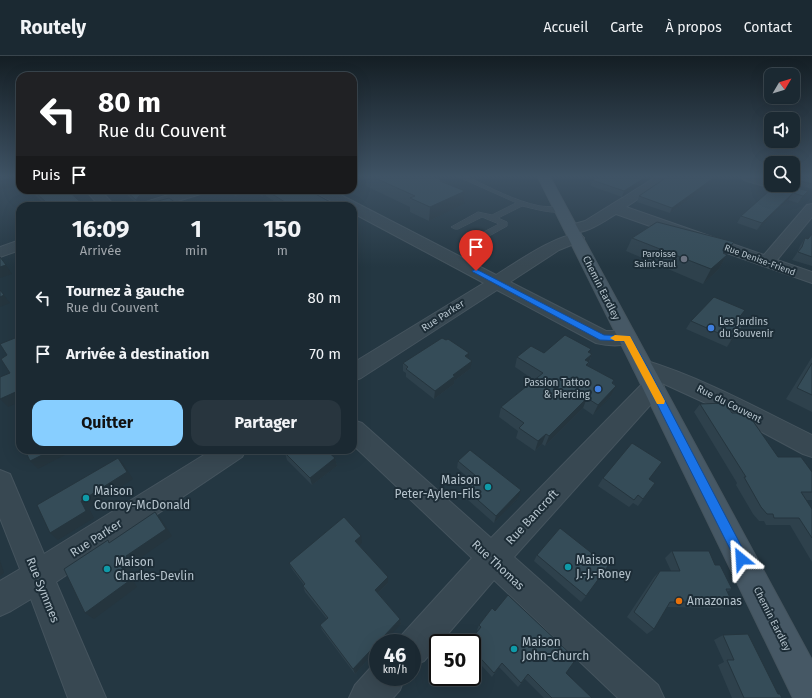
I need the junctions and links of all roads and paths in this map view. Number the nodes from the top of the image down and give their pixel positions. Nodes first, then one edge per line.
1 (514, 207) edge
2 (532, 207) edge
3 (560, 207) edge
4 (620, 207) edge
5 (812, 208) edge
6 (357, 209) edge
7 (617, 209) junction
8 (493, 218) junction
9 (570, 226) junction
10 (455, 227) dead end
11 (479, 238) dead end
12 (16, 246) edge
13 (0, 252) edge
14 (766, 262) junction
15 (812, 278) edge
16 (496, 282) junction
17 (627, 338) junction
18 (357, 370) edge
19 (649, 377) junction
20 (357, 434) edge
21 (812, 447) edge
22 (227, 454) edge
23 (0, 482) edge
24 (492, 559) junction
25 (37, 576) junction
26 (0, 600) edge
27 (421, 639) edge
28 (379, 686) edge
29 (87, 698) edge
30 (368, 698) edge
31 (645, 698) edge
32 (812, 698) edge

1 - 8 lane
2 - 9 lane
3 - 9 main road, Chemin Eardley
4 - 7 street, Rue Parker
5 - 14 street
6 - 16 street
7 - 9 street, Rue Parker
7 - 14 street, Rue Denise-Friend
8 - 10 lane
8 - 11 lane
9 - 16 street, Rue Parker
9 - 17 main road, Chemin Eardley
12 - 13 street
14 - 15 street, Rue Denise-Friend
16 - 17 street
16 - 18 street, Rue Parker
17 - 19 main road, Chemin Eardley
19 - 21 street, Rue du Couvent
19 - 24 street, Rue Bancroft
19 - 32 main road, Chemin Eardley
20 - 24 street, Rue Thomas
22 - 25 street, Rue Parker
23 - 25 street, Rue Symmes
24 - 27 street, Rue Bancroft
24 - 31 street, Rue Thomas
25 - 26 street, Rue Parker
25 - 29 street, Rue Symmes
28 - 30 street

